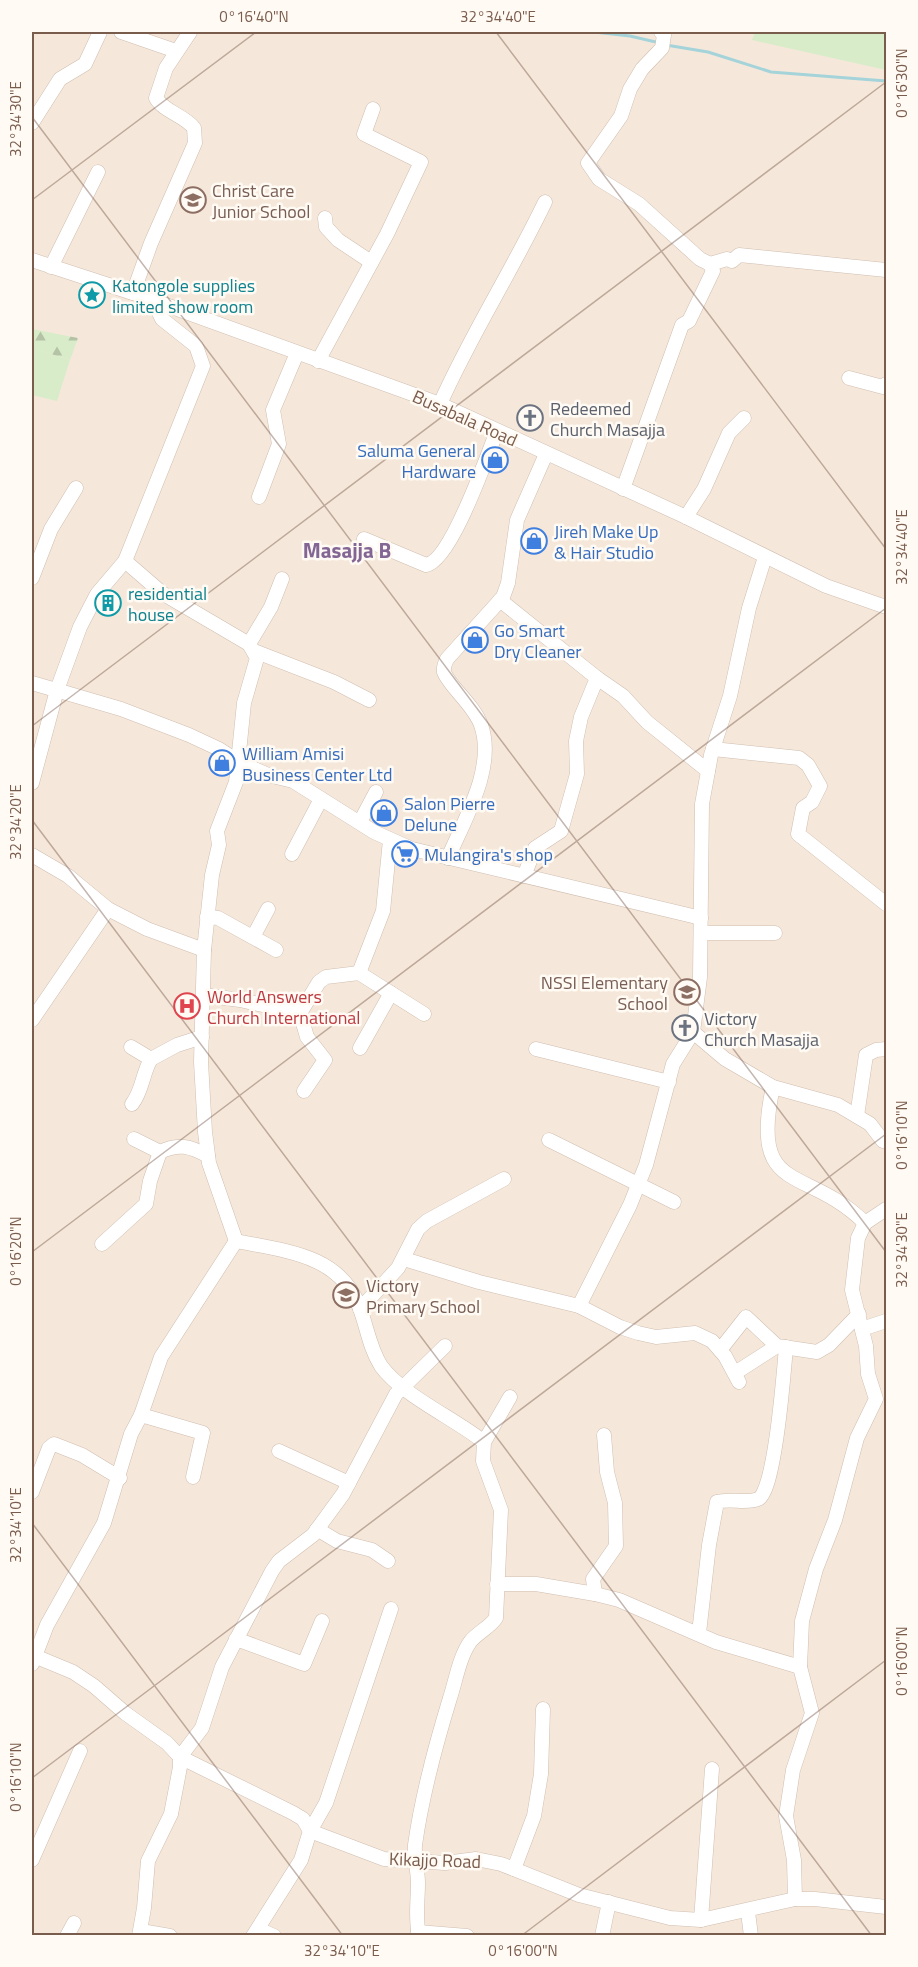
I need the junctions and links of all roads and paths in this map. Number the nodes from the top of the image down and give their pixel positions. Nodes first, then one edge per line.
1 (100, 32) edge
2 (121, 32) edge
3 (190, 32) edge
4 (661, 32) edge
5 (176, 51) junction
6 (373, 109) dead end
7 (32, 123) edge
8 (98, 172) dead end
9 (545, 202) dead end
10 (325, 218) dead end
11 (32, 260) edge
12 (371, 262) junction
13 (710, 264) junction
14 (51, 267) junction
15 (886, 270) edge
16 (133, 293) junction
17 (154, 302) junction
18 (297, 353) junction
19 (318, 361) junction
20 (849, 378) dead end
21 (886, 384) edge
22 (440, 404) junction
23 (744, 418) dead end
24 (497, 431) junction
25 (546, 454) junction
26 (76, 488) dead end
27 (623, 489) junction
28 (259, 497) dead end
29 (686, 517) junction
30 (364, 539) dead end
31 (765, 557) junction
32 (125, 561) junction
33 (32, 578) edge
34 (282, 579) dead end
35 (500, 600) junction
36 (886, 607) edge
37 (252, 647) junction
38 (597, 678) junction
39 (32, 683) edge
40 (57, 690) junction
41 (369, 700) dead end
42 (713, 749) junction
43 (239, 762) junction
44 (708, 771) junction
45 (32, 783) edge
46 (376, 792) dead end
47 (321, 799) junction
48 (360, 822) junction
49 (390, 840) junction
50 (32, 855) edge
51 (292, 855) dead end
52 (448, 858) junction
53 (524, 876) junction
54 (886, 904) edge
55 (108, 909) junction
56 (268, 909) dead end
57 (207, 917) junction
58 (701, 918) junction
59 (701, 933) junction
60 (776, 933) dead end
61 (253, 937) junction
62 (204, 950) junction
63 (276, 950) dead end
64 (359, 973) junction
65 (391, 993) junction
66 (203, 995) junction
67 (300, 1012) junction
68 (424, 1014) dead end
69 (32, 1020) edge
70 (693, 1032) junction
71 (202, 1037) junction
72 (131, 1047) dead end
73 (360, 1048) dead end
74 (536, 1049) dead end
75 (886, 1049) edge
76 (151, 1059) junction
77 (669, 1082) junction
78 (773, 1087) junction
79 (304, 1091) dead end
80 (132, 1104) dead end
81 (856, 1116) junction
82 (134, 1138) dead end
83 (549, 1140) dead end
84 (882, 1141) dead end
85 (160, 1152) junction
86 (208, 1156) junction
87 (504, 1179) dead end
88 (639, 1182) junction
89 (674, 1202) dead end
90 (886, 1209) edge
91 (865, 1223) junction
92 (236, 1241) junction
93 (102, 1244) dead end
94 (404, 1258) junction
95 (579, 1306) junction
96 (360, 1309) junction
97 (859, 1314) junction
98 (886, 1321) edge
99 (862, 1329) junction
100 (445, 1346) dead end
101 (782, 1347) junction
102 (720, 1350) junction
103 (403, 1387) junction
104 (510, 1397) dead end
105 (881, 1399) edge
106 (141, 1415) junction
107 (604, 1435) dead end
108 (484, 1442) junction
109 (279, 1450) dead end
110 (193, 1477) dead end
111 (120, 1478) junction
112 (349, 1483) junction
113 (32, 1492) edge
114 (317, 1529) junction
115 (388, 1561) dead end
116 (497, 1584) junction
117 (595, 1594) junction
118 (391, 1609) dead end
119 (322, 1621) dead end
120 (699, 1633) junction
121 (236, 1639) junction
122 (33, 1659) edge
123 (800, 1667) junction
124 (543, 1709) dead end
125 (80, 1751) dead end
126 (180, 1756) junction
127 (712, 1769) dead end
128 (310, 1831) junction
129 (32, 1860) edge
130 (414, 1862) junction
131 (514, 1869) junction
132 (795, 1899) junction
133 (609, 1902) junction
134 (886, 1907) edge
135 (748, 1912) junction
136 (701, 1920) junction
137 (74, 1923) dead end
138 (256, 1932) edge
139 (140, 1933) edge
140 (418, 1934) edge
141 (67, 1935) edge
142 (170, 1935) edge
143 (274, 1935) edge
144 (467, 1935) edge
145 (602, 1935) edge
146 (751, 1935) edge

1 - 7 street
2 - 5 street
3 - 5 street
4 - 13 street
5 - 16 street
6 - 12 street
8 - 14 street
9 - 22 street
10 - 12 street
11 - 14 street, Busabala Road
12 - 19 street
13 - 15 street
13 - 27 street
14 - 16 street, Busabala Road
16 - 17 street, Busabala Road
17 - 18 street, Busabala Road
17 - 32 street
18 - 19 street, Busabala Road
18 - 28 street
19 - 22 street, Busabala Road
20 - 21 street
22 - 24 street, Busabala Road
23 - 29 street
24 - 25 street, Busabala Road
24 - 30 street
25 - 27 street, Busabala Road
25 - 35 street
26 - 33 street
27 - 29 street, Busabala Road
29 - 31 street, Busabala Road
31 - 36 street, Busabala Road
31 - 42 street
32 - 37 street
32 - 40 street
34 - 37 street
35 - 38 street
35 - 52 street
37 - 41 street
37 - 43 street
38 - 44 street
38 - 53 street
39 - 40 street
40 - 43 street
40 - 45 street
42 - 44 street
42 - 54 street
43 - 47 street
43 - 57 street
44 - 58 street
46 - 48 street
47 - 48 street
47 - 51 street
48 - 49 street
49 - 52 street
49 - 64 street
50 - 55 street
52 - 53 street
53 - 58 street
55 - 62 street
55 - 69 street
56 - 61 street
57 - 61 street
57 - 62 street
58 - 59 street
59 - 60 street
59 - 70 street
61 - 63 street
62 - 66 street
64 - 65 street
64 - 67 street
65 - 68 street
65 - 73 street
66 - 67 street
66 - 71 street
67 - 79 street
70 - 77 street
70 - 78 street
71 - 76 street
71 - 86 street
72 - 76 street
74 - 77 street
75 - 81 street
76 - 80 street
77 - 88 street
78 - 81 street
78 - 91 street
81 - 84 street
82 - 85 street
83 - 88 street
85 - 86 street
85 - 93 street
86 - 92 street
87 - 94 street
88 - 89 street
88 - 95 street
90 - 91 street
91 - 97 street
92 - 96 street
92 - 106 street
94 - 95 street
94 - 96 street
95 - 102 street
96 - 103 street
97 - 99 street
97 - 101 street
98 - 99 street
99 - 105 street
100 - 103 street
101 - 102 street
101 - 102 street
101 - 120 street
103 - 108 street
103 - 112 street
104 - 108 street
105 - 123 street
106 - 110 street
106 - 111 street
107 - 117 street
108 - 116 street
109 - 112 street
111 - 113 street
111 - 122 street
112 - 114 street
114 - 115 street
114 - 121 street
116 - 117 street
116 - 130 street
117 - 120 street
118 - 128 street
119 - 121 street
120 - 123 street
121 - 126 street
122 - 126 street, Kikajjo Road
123 - 132 street
124 - 131 street
125 - 129 street
126 - 128 street, Kikajjo Road
126 - 139 street
127 - 136 street
128 - 130 street, Kikajjo Road
128 - 138 street
130 - 131 street, Kikajjo Road
130 - 140 street
131 - 133 street, Kikajjo Road
132 - 134 street, Kikajjo Road
132 - 135 street, Kikajjo Road
133 - 136 street, Kikajjo Road
133 - 145 street
135 - 136 street, Kikajjo Road
135 - 146 street
137 - 141 street
138 - 143 street
139 - 142 street
140 - 144 street

